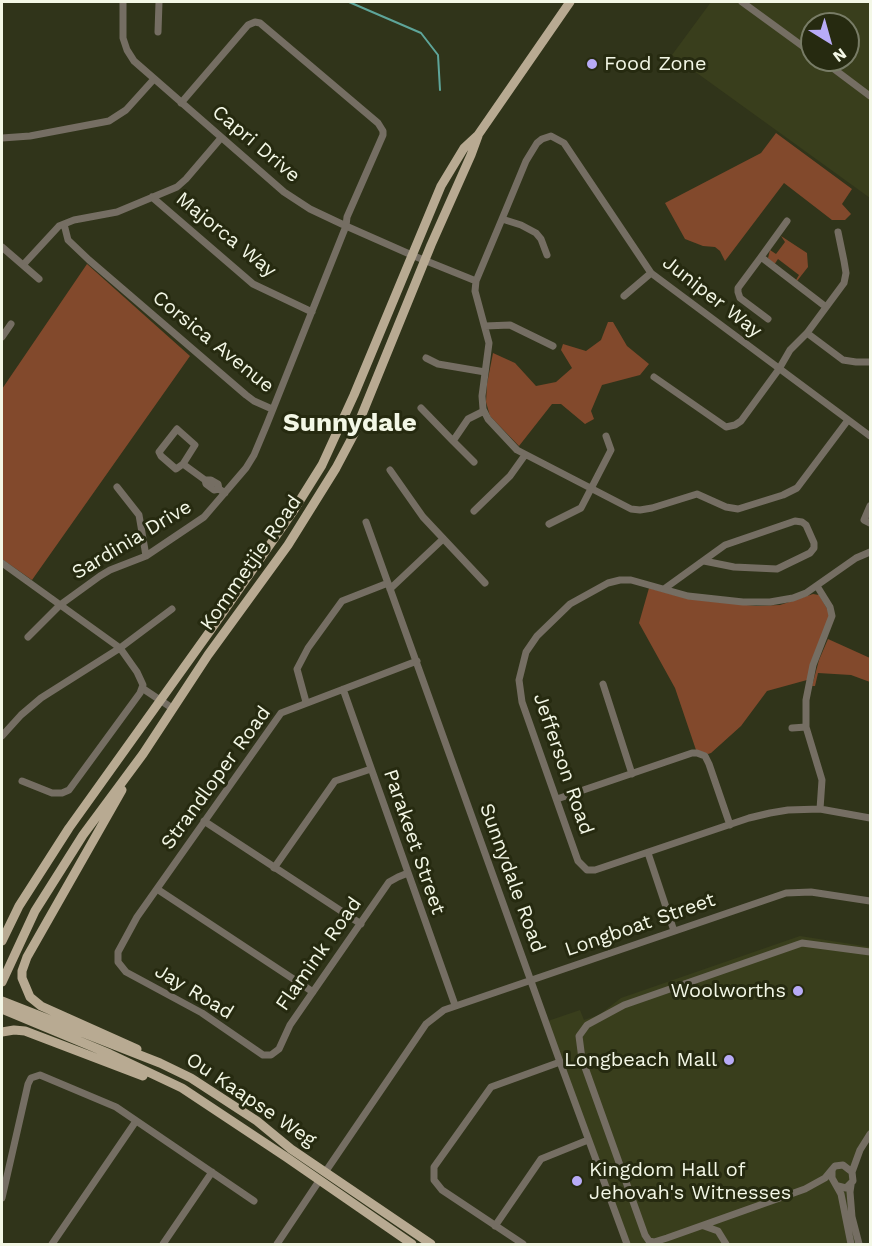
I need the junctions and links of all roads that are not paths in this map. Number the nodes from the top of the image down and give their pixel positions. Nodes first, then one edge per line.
1 (123, 2) edge
2 (570, 2) edge
3 (742, 2) edge
4 (160, 3) edge
5 (158, 32) dead end
6 (800, 44) edge
7 (838, 72) edge
8 (154, 79) junction
9 (870, 96) edge
10 (181, 103) junction
11 (478, 135) junction
12 (2, 138) edge
13 (222, 138) junction
14 (152, 197) junction
15 (502, 219) junction
16 (787, 221) dead end
17 (64, 224) junction
18 (346, 226) junction
19 (838, 232) dead end
20 (2, 247) edge
21 (547, 255) dead end
22 (412, 256) junction
23 (761, 257) junction
24 (425, 260) junction
25 (23, 266) junction
26 (651, 273) junction
27 (39, 279) dead end
28 (476, 281) junction
29 (624, 296) dead end
30 (826, 308) junction
31 (312, 312) junction
32 (768, 319) dead end
33 (11, 324) dead end
34 (485, 326) junction
35 (3, 332) edge
36 (807, 333) junction
37 (553, 346) dead end
38 (426, 358) dead end
39 (870, 362) edge
40 (779, 369) junction
41 (485, 372) junction
42 (654, 377) dead end
43 (421, 408) dead end
44 (272, 409) junction
45 (484, 411) junction
46 (848, 420) junction
47 (606, 436) dead end
48 (870, 436) edge
49 (453, 441) junction
50 (525, 455) junction
51 (474, 462) dead end
52 (183, 464) junction
53 (390, 470) dead end
54 (117, 487) dead end
55 (591, 490) junction
56 (222, 491) junction
57 (870, 506) edge
58 (474, 511) dead end
59 (366, 522) dead end
60 (870, 523) edge
61 (549, 524) dead end
62 (443, 539) junction
63 (870, 552) edge
64 (146, 556) junction
65 (704, 561) junction
66 (2, 563) edge
67 (485, 583) dead end
68 (389, 586) junction
69 (817, 586) junction
70 (664, 590) junction
71 (60, 605) junction
72 (172, 609) dead end
73 (28, 637) dead end
74 (120, 648) junction
75 (417, 662) junction
76 (603, 684) dead end
77 (142, 688) junction
78 (344, 688) junction
79 (161, 701) junction
80 (306, 702) junction
81 (172, 708) junction
82 (806, 727) junction
83 (792, 728) dead end
84 (2, 736) edge
85 (143, 754) junction
86 (371, 769) junction
87 (632, 774) junction
88 (22, 781) dead end
89 (557, 799) junction
90 (820, 809) junction
91 (870, 818) edge
92 (204, 821) junction
93 (730, 825) junction
94 (648, 853) junction
95 (274, 868) junction
96 (408, 873) junction
97 (157, 889) junction
98 (870, 901) edge
99 (361, 924) junction
100 (674, 931) junction
101 (2, 941) edge
102 (118, 952) joint
103 (870, 952) edge
104 (530, 979) junction
105 (2, 982) edge
106 (313, 992) junction
107 (2, 1001) edge
108 (455, 1005) junction
109 (2, 1009) edge
110 (2, 1032) edge
111 (263, 1055) joint
112 (560, 1062) junction
113 (160, 1063) junction
114 (168, 1082) junction
115 (136, 1121) junction
116 (870, 1134) edge
117 (588, 1140) junction
118 (860, 1150) junction
119 (840, 1164) junction
120 (832, 1170) junction
121 (326, 1171) junction
122 (212, 1172) junction
123 (852, 1172) junction
124 (320, 1181) junction
125 (836, 1185) junction
126 (851, 1185) junction
127 (805, 1189) junction
128 (2, 1198) edge
129 (254, 1201) dead end
130 (844, 1213) junction
131 (729, 1216) junction
132 (495, 1226) junction
133 (702, 1226) junction
134 (725, 1242) edge
135 (52, 1245) edge
136 (163, 1245) edge
137 (278, 1245) edge
138 (412, 1245) edge
139 (431, 1245) edge
140 (523, 1245) edge
141 (627, 1245) edge
142 (845, 1245) edge
143 (851, 1245) edge
144 (859, 1245) edge

1 - 8 street, Capri Drive
2 - 11 main road, Kommetjie Road
3 - 6 street
4 - 5 street
7 - 9 street
8 - 10 street, Capri Drive
8 - 12 street
10 - 13 street, Capri Drive
10 - 18 street
11 - 22 main road, Kommetjie Road
11 - 24 main road, Kommetjie Road
13 - 14 street
13 - 18 street, Capri Drive
14 - 17 street
14 - 31 street, Majorca Way
15 - 21 street
15 - 26 street, Juniper Way
15 - 28 street
16 - 23 street
17 - 25 street
17 - 44 street, Corsica Avenue
18 - 22 street, Capri Drive
18 - 31 street
19 - 30 street
20 - 25 street
22 - 24 street, Capri Drive
22 - 79 main road, Kommetjie Road
23 - 30 street
23 - 32 street
24 - 28 street, Capri Drive
24 - 81 main road, Kommetjie Road
25 - 27 street
26 - 29 street
26 - 40 street, Juniper Way
28 - 34 street
30 - 36 street
31 - 44 street, Corsica Avenue
33 - 35 street
34 - 37 street
34 - 41 street
36 - 39 street
36 - 40 street
38 - 41 street
40 - 42 street
40 - 46 street, Juniper Way
41 - 45 street
43 - 49 street
44 - 56 street, Sardinia Drive
45 - 49 street
45 - 50 street
46 - 48 street, Juniper Way
46 - 55 street
47 - 55 street
49 - 51 street
50 - 55 street
50 - 58 street
52 - 52 street
52 - 56 street
53 - 62 street
54 - 64 street
55 - 61 street
56 - 64 street, Sardinia Drive
57 - 60 street
59 - 68 street, Sunnydale Road
62 - 67 street
62 - 68 street
63 - 69 street, Jefferson Road
64 - 71 street, Sardinia Drive
65 - 65 street
65 - 70 street
66 - 71 street
68 - 75 street, Sunnydale Road
68 - 80 street
69 - 70 street, Jefferson Road
69 - 82 street
70 - 89 street, Jefferson Road
71 - 73 street, Sardinia Drive
71 - 74 street
72 - 74 street
74 - 77 street
74 - 84 street
75 - 78 street, Strandloper Road
75 - 104 street, Sunnydale Road
76 - 87 street
77 - 79 street
77 - 88 street
78 - 80 street, Strandloper Road
78 - 86 street, Parakeet Street
79 - 81 street
79 - 101 main road, Kommetjie Road
80 - 92 street, Strandloper Road
81 - 85 main road, Kommetjie Road
82 - 83 street
82 - 90 street
85 - 105 main road, Kommetjie Road
85 - 113 main road
86 - 95 street
86 - 96 street, Parakeet Street
87 - 89 street
87 - 93 street
89 - 94 street, Jefferson Road
90 - 91 street, Jefferson Road
90 - 93 street, Jefferson Road
92 - 95 street
92 - 97 street, Strandloper Road
93 - 94 street, Jefferson Road
94 - 100 street
95 - 99 street
96 - 99 street, Flamink Road
96 - 108 street, Parakeet Street
97 - 102 street, Strandloper Road
97 - 106 street
98 - 100 street, Longboat Street
99 - 106 street, Flamink Road
100 - 104 street, Longboat Street
102 - 111 street, Jay Road
103 - 133 street
104 - 108 street, Longboat Street
104 - 112 street, Sunnydale Road
106 - 111 street, Flamink Road
107 - 113 main road, Ou Kaapse Weg
108 - 121 street, Longboat Street
109 - 114 main road, Ou Kaapse Weg
110 - 114 main road
112 - 117 street, Sunnydale Road
112 - 132 street
113 - 121 main road, Ou Kaapse Weg
114 - 124 main road, Ou Kaapse Weg
115 - 122 street
115 - 128 street
115 - 135 street
116 - 118 street
117 - 132 street
117 - 141 street, Sunnydale Road
118 - 119 street
118 - 123 street
119 - 120 street
119 - 123 street
120 - 125 street
120 - 127 street
121 - 139 main road, Ou Kaapse Weg
122 - 129 street
122 - 136 street
123 - 126 street
124 - 137 street
124 - 138 main road, Ou Kaapse Weg
125 - 126 street
125 - 127 street
125 - 130 street
126 - 144 street
127 - 131 street
130 - 142 street
130 - 143 street
131 - 133 street
131 - 134 street
132 - 140 street
133 - 134 street

